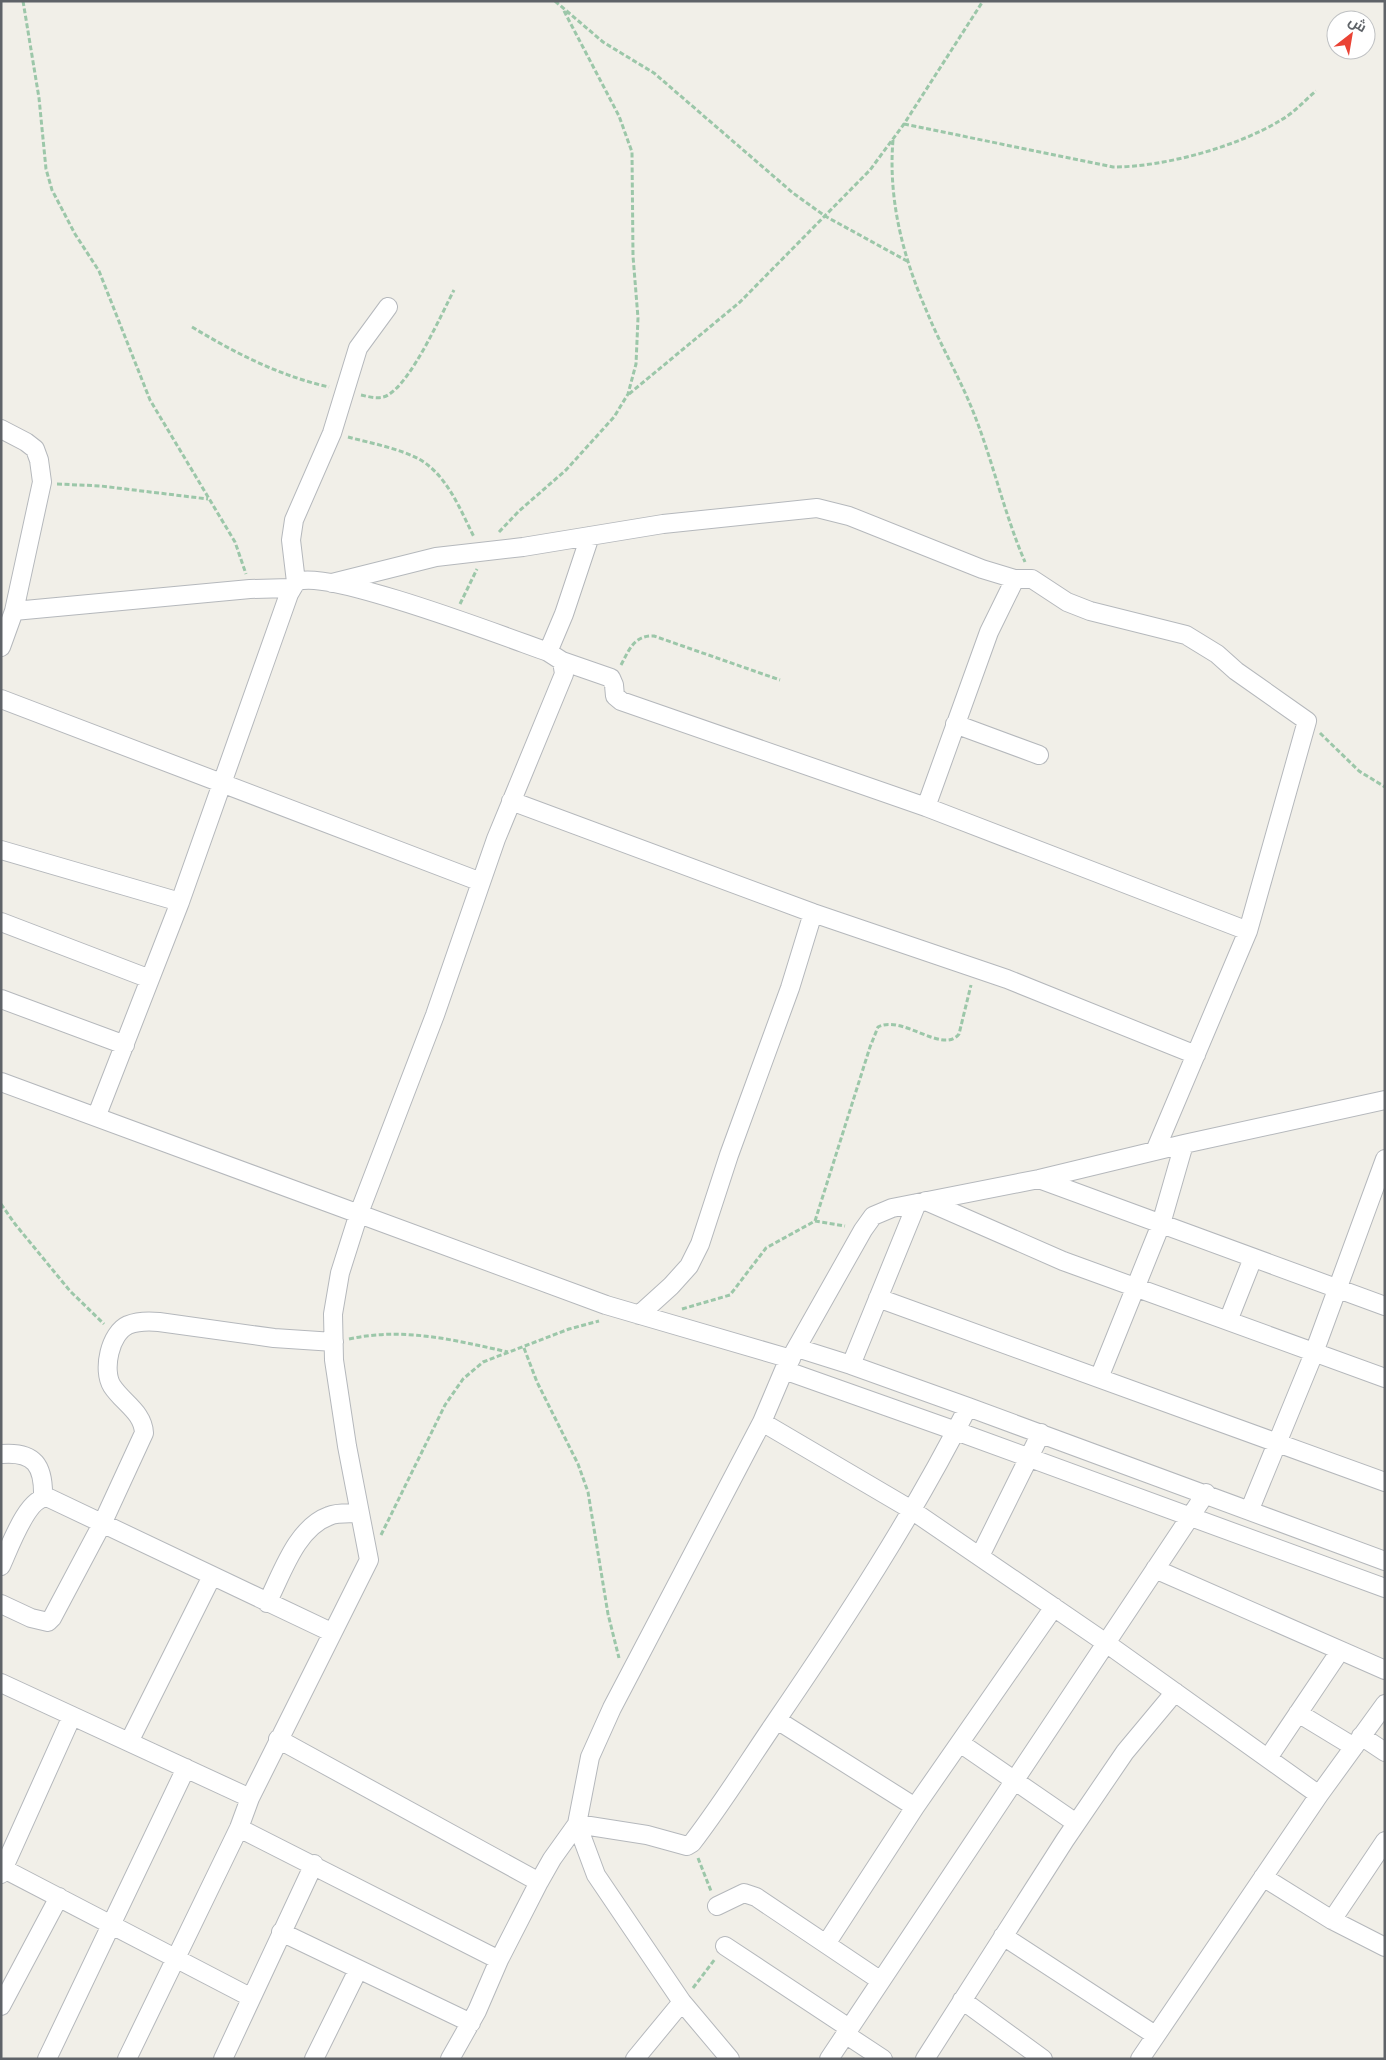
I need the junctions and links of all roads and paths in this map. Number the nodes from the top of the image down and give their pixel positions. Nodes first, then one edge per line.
1 (23, 1) edge
2 (555, 1) edge
3 (982, 1) edge
4 (564, 9) junction
5 (1316, 91) dead end
6 (904, 124) junction
7 (894, 139) junction
8 (825, 216) junction
9 (907, 261) junction
10 (454, 290) dead end
11 (388, 307) dead end
12 (192, 327) dead end
13 (344, 390) junction
14 (628, 394) junction
15 (1, 429) edge
16 (332, 433) junction
17 (42, 482) junction
18 (208, 499) junction
19 (590, 536) junction
20 (485, 552) junction
21 (1024, 579) junction
22 (332, 583) junction
23 (294, 585) junction
24 (250, 589) junction
25 (14, 611) junction
26 (453, 618) junction
27 (1, 647) edge
28 (555, 656) junction
29 (780, 680) dead end
30 (613, 681) junction
31 (1, 699) edge
32 (1306, 721) junction
33 (955, 724) junction
34 (1039, 755) dead end
35 (224, 783) junction
36 (1385, 788) edge
37 (511, 801) junction
38 (926, 807) junction
39 (1, 850) edge
40 (482, 882) junction
41 (180, 902) junction
42 (813, 913) junction
43 (1, 922) edge
44 (1248, 931) junction
45 (976, 969) junction
46 (150, 979) junction
47 (1, 999) edge
48 (125, 1045) junction
49 (1196, 1055) junction
50 (1, 1082) edge
51 (1385, 1100) edge
52 (97, 1115) junction
53 (1184, 1144) junction
54 (1155, 1151) junction
55 (1385, 1159) edge
56 (1039, 1179) junction
57 (922, 1202) junction
58 (1, 1204) edge
59 (358, 1213) junction
60 (815, 1221) junction
61 (1161, 1224) junction
62 (863, 1230) junction
63 (1253, 1258) junction
64 (1135, 1288) junction
65 (1338, 1289) junction
66 (878, 1298) junction
67 (1385, 1306) edge
68 (676, 1310) dead end
69 (639, 1315) junction
70 (600, 1321) dead end
71 (1228, 1321) junction
72 (117, 1333) junction
73 (334, 1342) junction
74 (524, 1348) junction
75 (1314, 1352) junction
76 (509, 1353) junction
77 (791, 1359) junction
78 (851, 1365) junction
79 (1099, 1378) junction
80 (1385, 1378) edge
81 (968, 1407) junction
82 (762, 1422) junction
83 (956, 1430) junction
84 (1041, 1434) junction
85 (1277, 1443) junction
86 (1, 1454) edge
87 (1030, 1458) junction
88 (1385, 1482) edge
89 (1206, 1493) junction
90 (43, 1498) junction
91 (910, 1509) junction
92 (1250, 1509) junction
93 (360, 1513) junction
94 (1191, 1516) junction
95 (102, 1522) junction
96 (980, 1556) junction
97 (369, 1560) junction
98 (1385, 1561) edge
99 (1, 1566) edge
100 (1155, 1569) junction
101 (212, 1576) junction
102 (1385, 1588) edge
103 (267, 1603) junction
104 (1, 1604) edge
105 (1054, 1607) junction
106 (331, 1632) junction
107 (1106, 1642) junction
108 (1340, 1651) junction
109 (1385, 1670) edge
110 (629, 1676) junction
111 (1, 1683) edge
112 (1175, 1692) junction
113 (1385, 1704) edge
114 (1298, 1712) junction
115 (72, 1716) junction
116 (777, 1720) junction
117 (278, 1738) junction
118 (1358, 1741) junction
119 (129, 1742) junction
120 (960, 1743) junction
121 (1385, 1752) edge
122 (1268, 1758) junction
123 (186, 1768) junction
124 (1015, 1780) junction
125 (1319, 1795) junction
126 (250, 1798) junction
127 (915, 1807) junction
128 (1076, 1823) junction
129 (577, 1824) junction
130 (239, 1828) junction
131 (1385, 1841) edge
132 (692, 1843) junction
133 (314, 1864) junction
134 (3, 1871) edge
135 (1263, 1877) junction
136 (539, 1882) junction
137 (58, 1897) junction
138 (717, 1906) joint
139 (1332, 1920) junction
140 (113, 1925) junction
141 (281, 1932) junction
142 (1003, 1936) junction
143 (826, 1944) junction
144 (725, 1946) joint
145 (1385, 1947) edge
146 (176, 1958) junction
147 (499, 1960) junction
148 (358, 1970) junction
149 (881, 1981) junction
150 (250, 1997) junction
151 (962, 2000) junction
152 (682, 2002) junction
153 (1, 2006) edge
154 (471, 2023) junction
155 (847, 2031) junction
156 (1155, 2035) junction
157 (452, 2058) edge
158 (47, 2059) edge
159 (127, 2059) edge
160 (224, 2059) edge
161 (314, 2059) edge
162 (635, 2059) edge
163 (730, 2059) edge
164 (829, 2059) edge
165 (883, 2059) edge
166 (925, 2059) edge
167 (1043, 2059) edge
168 (1140, 2059) edge

1 - 18 path
2 - 4 path
3 - 6 path
4 - 8 path
4 - 14 path
5 - 6 path
6 - 7 path
7 - 8 path
7 - 9 path
8 - 9 path
8 - 14 path
9 - 21 path
10 - 13 path
11 - 13 street
12 - 13 path
13 - 16 street
14 - 20 path
15 - 17 street
16 - 20 path
16 - 23 street
17 - 18 path
17 - 25 street
18 - 24 path
19 - 20 street
19 - 21 street
19 - 28 street
20 - 22 street
20 - 26 path
21 - 32 street
21 - 33 street
22 - 23 street
22 - 26 street
23 - 24 street
23 - 35 street
24 - 25 street
25 - 27 street
26 - 28 street
28 - 30 street
28 - 37 street
29 - 30 path
30 - 38 street
31 - 35 street
32 - 36 path
32 - 44 street
33 - 34 street
33 - 38 street
35 - 40 street
35 - 41 street
37 - 40 street
37 - 42 street
38 - 44 street
39 - 41 street
40 - 59 street
41 - 46 street
42 - 45 street
42 - 69 street
43 - 46 street
44 - 49 street
45 - 49 street
45 - 60 path
46 - 48 street
47 - 48 street
48 - 52 street
49 - 54 street
50 - 52 street
51 - 53 street
52 - 59 street
53 - 54 street
53 - 61 street
54 - 56 street
55 - 65 street
56 - 57 street
56 - 61 street
57 - 62 street
57 - 64 street
57 - 66 street
58 - 72 path
59 - 69 street
59 - 73 street
60 - 62 path
60 - 68 path
61 - 63 street
61 - 64 street
62 - 77 street
63 - 65 street
63 - 71 street
64 - 71 street
64 - 79 street
65 - 67 street
65 - 75 street
66 - 78 street
66 - 79 street
69 - 77 street
70 - 74 path
71 - 75 street
72 - 73 street
72 - 95 street
73 - 76 path
73 - 93 street
74 - 76 path
74 - 110 path
75 - 80 street
75 - 85 street
76 - 97 path
77 - 78 street
77 - 82 street
77 - 83 street
78 - 81 street
79 - 85 street
81 - 83 street
81 - 84 street
82 - 91 street
82 - 110 street
83 - 87 street
83 - 91 street
84 - 87 street
84 - 89 street
85 - 88 street
85 - 92 street
86 - 90 street
87 - 94 street
87 - 96 street
89 - 92 street
89 - 94 street
90 - 95 street
90 - 99 street
91 - 96 street
91 - 116 street
92 - 98 street
93 - 97 street
93 - 103 street
94 - 100 street
94 - 102 street
95 - 101 street
95 - 104 street
96 - 105 street
97 - 106 street
100 - 107 street
100 - 108 street
101 - 103 street
101 - 119 street
103 - 106 street
105 - 107 street
105 - 120 street
106 - 117 street
107 - 112 street
107 - 124 street
108 - 109 street
108 - 114 street
110 - 129 street
111 - 115 street
112 - 122 street
112 - 128 street
113 - 118 street
114 - 118 street
114 - 122 street
115 - 119 street
115 - 134 street
116 - 127 street
116 - 132 street
117 - 126 street
117 - 136 street
118 - 121 street
118 - 125 street
119 - 123 street
120 - 124 street
120 - 127 street
122 - 125 street
123 - 126 street
123 - 140 street
124 - 128 street
124 - 149 street
125 - 135 street
126 - 130 street
127 - 143 street
128 - 142 street
129 - 132 street
129 - 136 street
129 - 152 street
130 - 133 street
130 - 146 street
131 - 139 street
132 - 138 path
133 - 141 street
133 - 147 street
134 - 137 street
135 - 139 street
135 - 156 street
136 - 147 street
137 - 140 street
137 - 153 street
138 - 143 street
139 - 145 street
140 - 146 street
140 - 158 street
141 - 148 street
141 - 150 street
142 - 151 street
142 - 156 street
143 - 149 street
144 - 152 path
144 - 155 street
146 - 150 street
146 - 159 street
147 - 154 street
148 - 154 street
148 - 161 street
149 - 155 street
150 - 160 street
151 - 166 street
151 - 167 street
152 - 162 street
152 - 163 street
154 - 157 street
155 - 164 street
155 - 165 street
156 - 168 street

